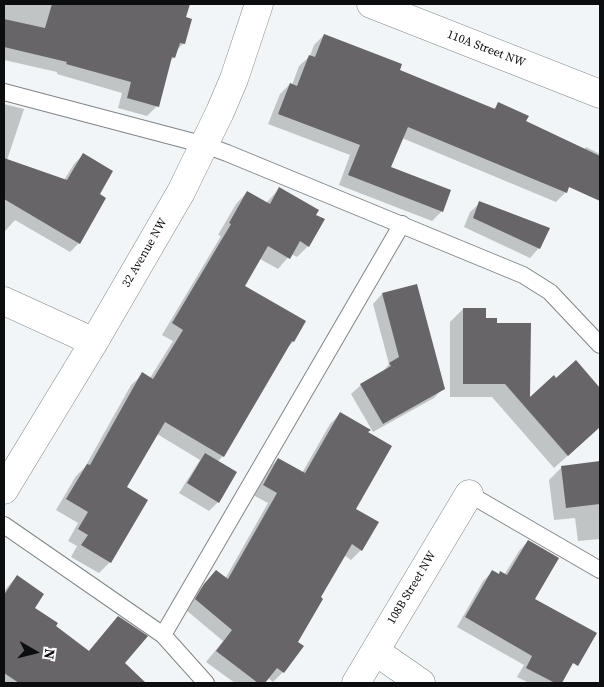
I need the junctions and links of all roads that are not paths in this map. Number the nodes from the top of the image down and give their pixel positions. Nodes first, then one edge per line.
1 (259, 4) edge
2 (371, 4) edge
3 (4, 92) edge
4 (600, 94) edge
5 (205, 145) junction
6 (402, 224) junction
7 (4, 301) edge
8 (94, 342) junction
9 (600, 345) edge
10 (4, 490) edge
11 (469, 494) joint
12 (4, 525) edge
13 (600, 570) edge
14 (163, 635) junction
15 (375, 652) junction
16 (206, 683) edge
17 (356, 683) edge
18 (421, 683) edge

1 - 5 street, 32 Avenue NW
2 - 4 street, 110A Street NW
3 - 5 lane
5 - 6 lane
5 - 8 street, 32 Avenue NW
6 - 9 lane
6 - 14 lane
7 - 8 street
8 - 10 street, 32 Avenue NW
11 - 13 lane
11 - 15 street, 108B Street NW
12 - 14 lane
14 - 16 lane
15 - 17 street, 108B Street NW
15 - 18 street

